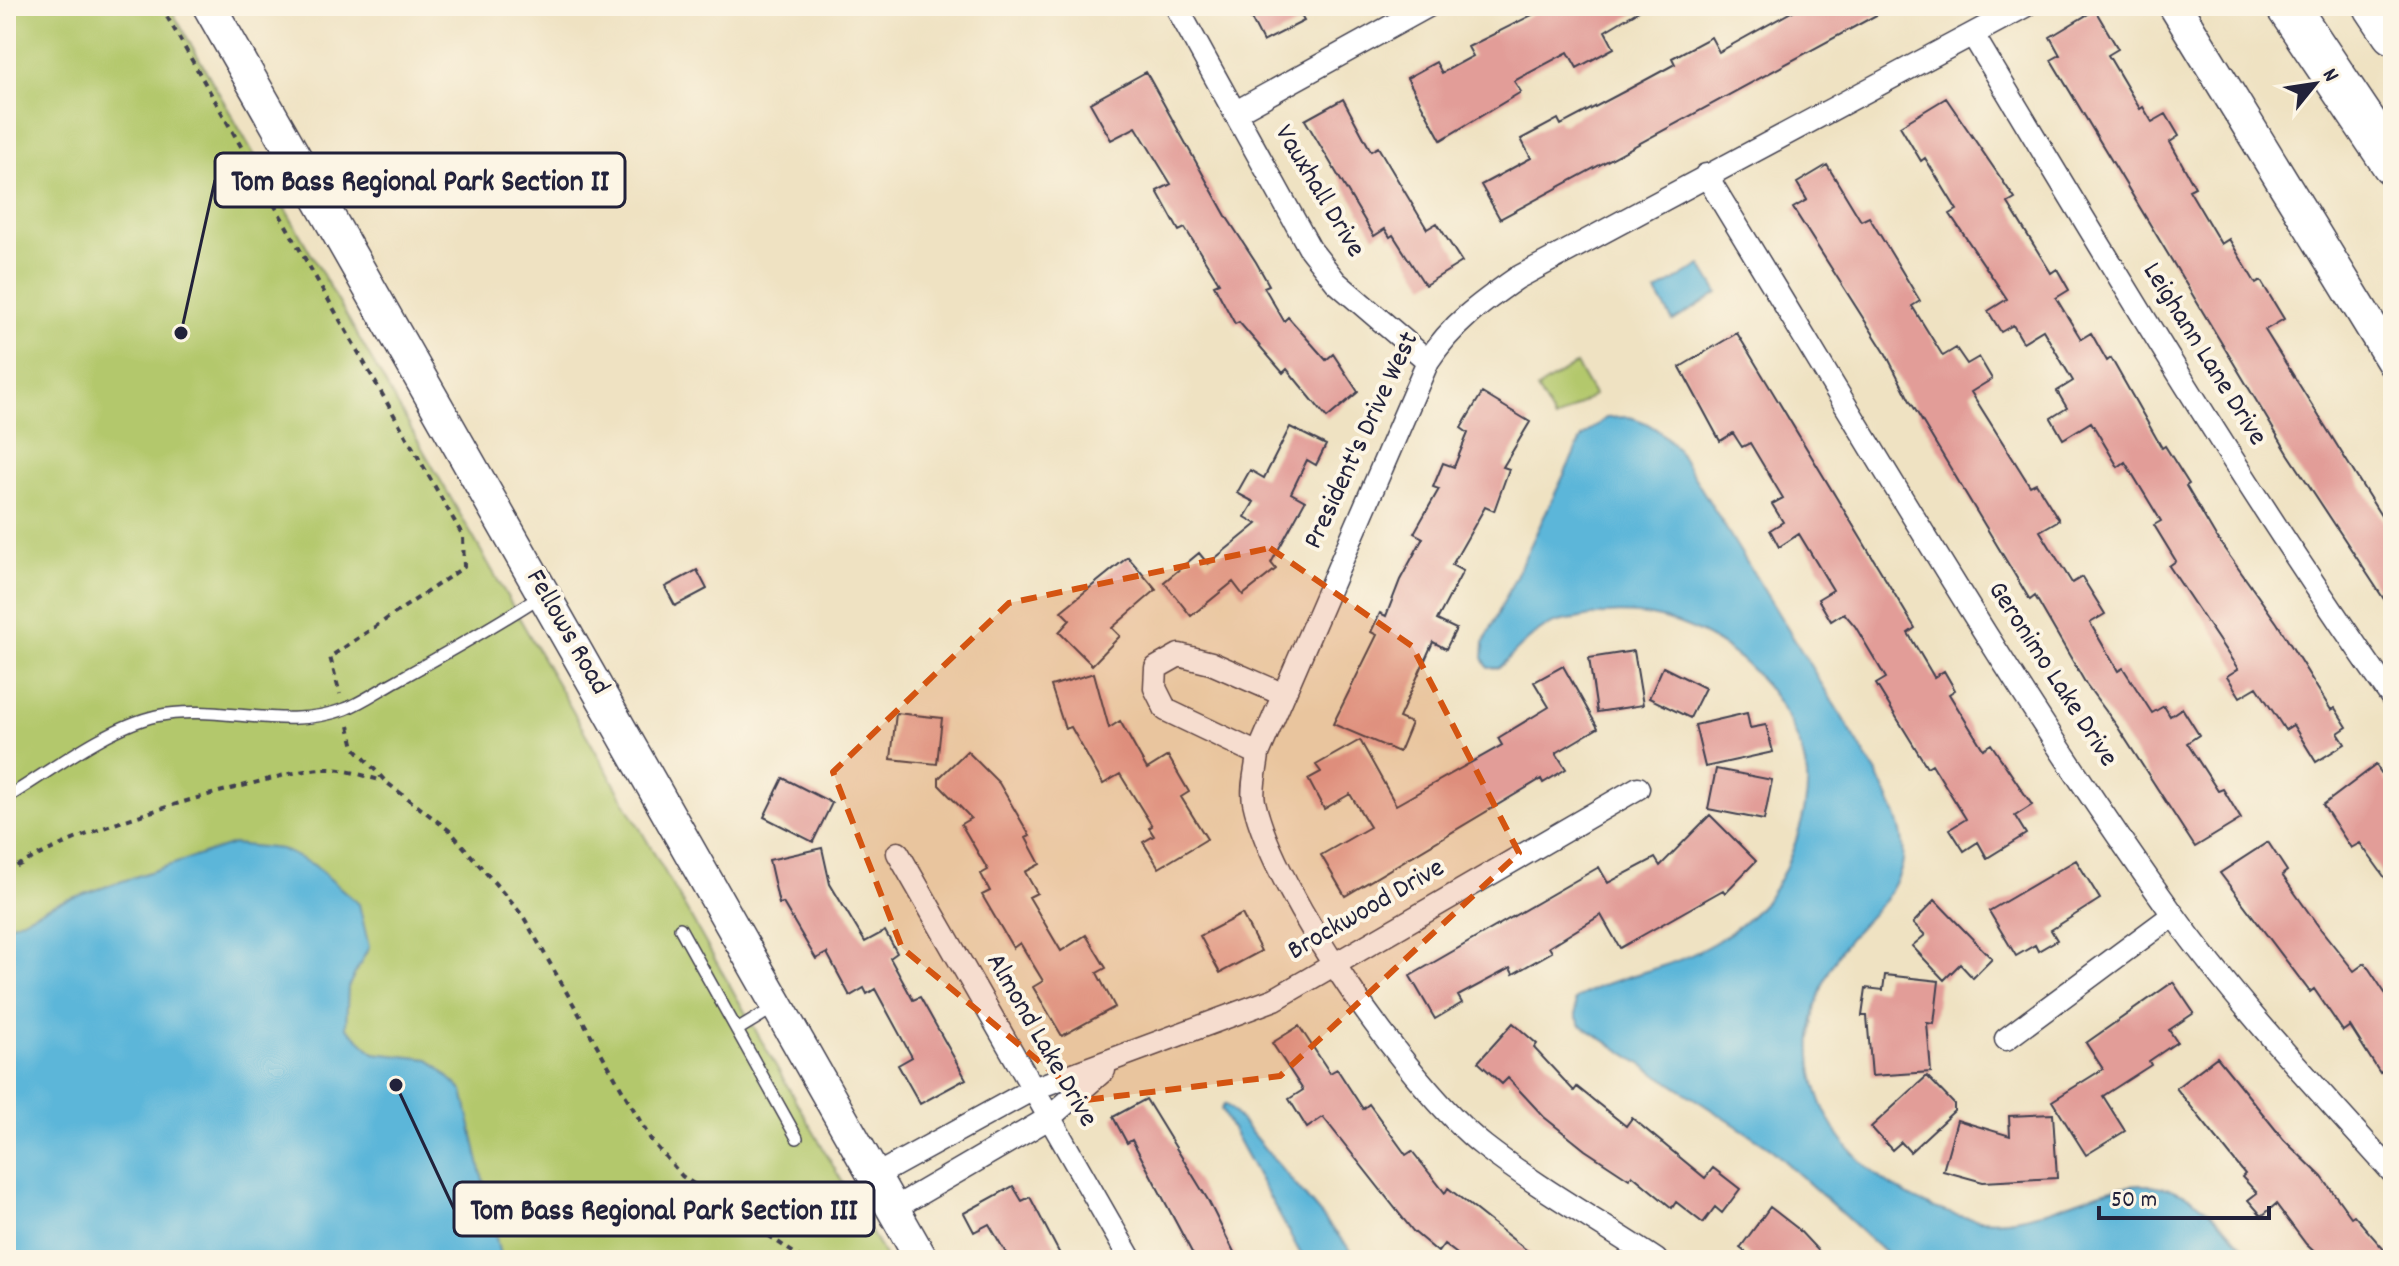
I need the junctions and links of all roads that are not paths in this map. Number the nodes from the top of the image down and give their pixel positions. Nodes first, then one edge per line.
1 (209, 6) edge
2 (1176, 6) edge
3 (1428, 6) edge
4 (2025, 6) edge
5 (2175, 6) edge
6 (2287, 6) edge
7 (2375, 6) edge
8 (2393, 33) edge
9 (1973, 35) junction
10 (1236, 112) junction
11 (2393, 164) edge
12 (1706, 175) junction
13 (1428, 361) junction
14 (2393, 362) edge
15 (544, 594) junction
16 (1282, 694) junction
17 (2393, 699) edge
18 (1258, 754) junction
19 (1638, 788) dead end
20 (6, 798) edge
21 (898, 853) dead end
22 (2173, 915) junction
23 (680, 928) dead end
24 (1335, 964) junction
25 (779, 1005) junction
26 (737, 1030) junction
27 (2006, 1039) dead end
28 (1114, 1061) junction
29 (1033, 1089) junction
30 (1049, 1118) junction
31 (797, 1138) dead end
32 (2393, 1173) edge
33 (875, 1176) junction
34 (893, 1209) junction
35 (922, 1260) edge
36 (1131, 1260) edge
37 (1656, 1260) edge

1 - 15 street, Fellows Road
2 - 10 street, Vauxhall Drive
3 - 10 street
4 - 9 street, President's Drive West
5 - 14 street
6 - 11 highway
7 - 8 highway
9 - 12 street, President's Drive West
9 - 17 street, Leighann Lane Drive
10 - 13 street, Vauxhall Drive
12 - 13 street, President's Drive West
12 - 22 street, Geronimo Lake Drive
13 - 16 street, President's Drive West
15 - 20 lane
15 - 25 street, Fellows Road
16 - 18 street, President's Drive West
16 - 18 street
18 - 24 street, President's Drive West
19 - 24 street, Brockwood Drive
21 - 29 street, Almond Lake Drive
22 - 27 street
22 - 32 street, Geronimo Lake Drive
23 - 26 lane
24 - 28 street, Brockwood Drive
24 - 37 street, President's Drive West
25 - 26 lane
25 - 33 street, Fellows Road
26 - 31 lane
28 - 29 street, Brockwood Drive
28 - 30 street, Brockwood Drive
29 - 30 street, Almond Lake Drive
29 - 33 street, Brockwood Drive
30 - 34 street, Brockwood Drive
30 - 36 street, Almond Lake Drive
33 - 34 street, Fellows Road
34 - 35 street, Fellows Road

